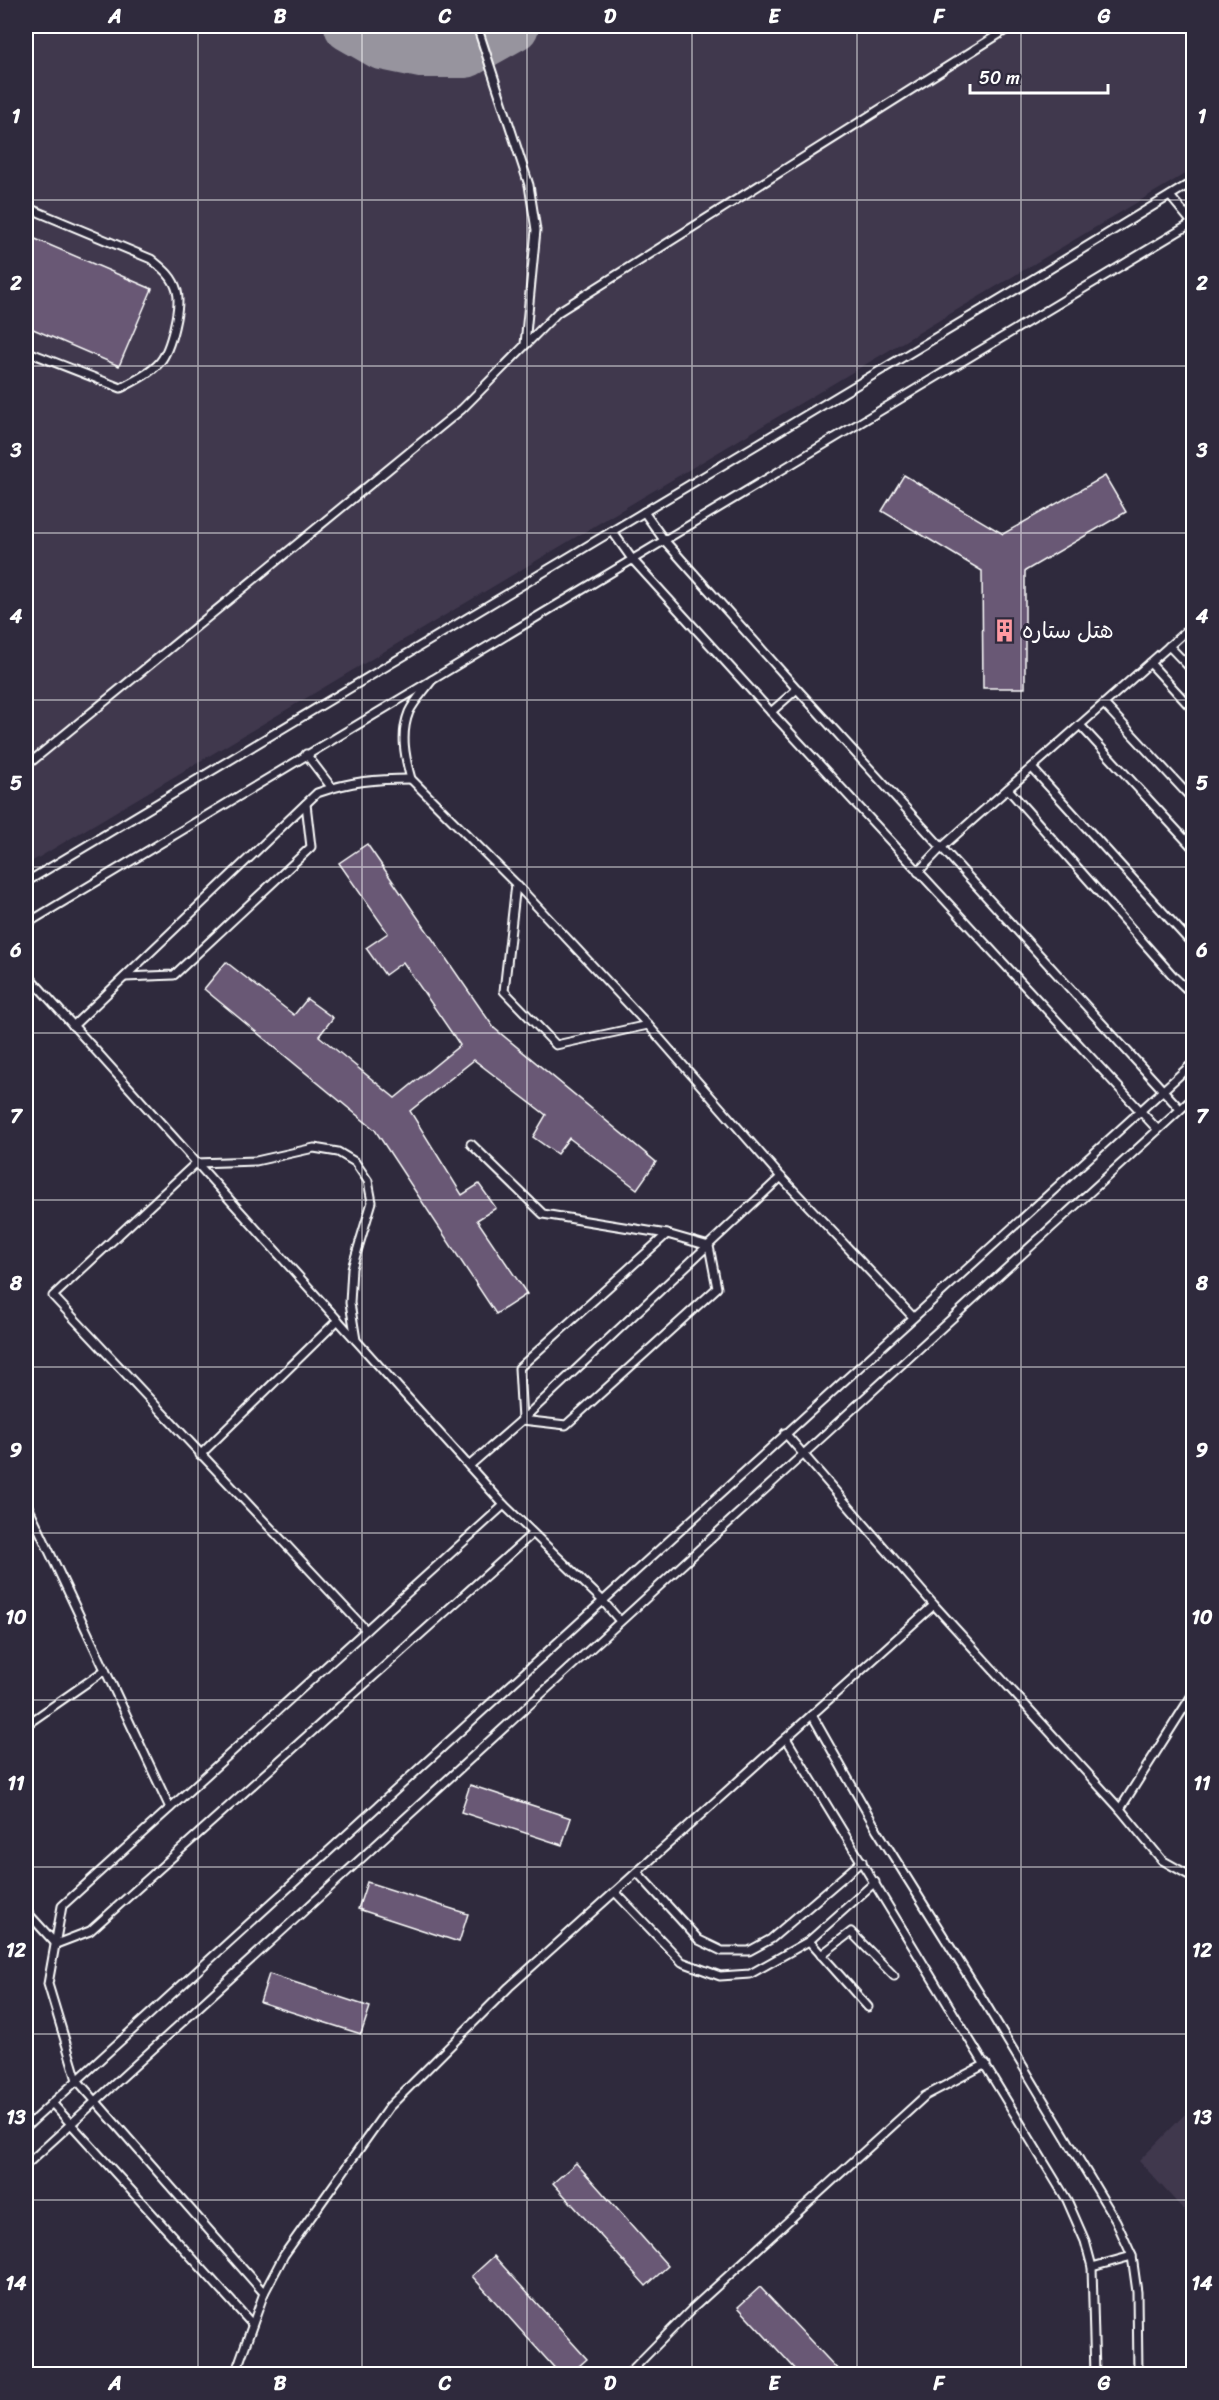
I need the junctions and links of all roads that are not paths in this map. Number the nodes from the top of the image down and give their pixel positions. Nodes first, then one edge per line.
1 (477, 26) edge
2 (1012, 26) edge
3 (1190, 183) edge
4 (1194, 194) edge
5 (1170, 195) junction
6 (26, 207) edge
7 (1193, 223) edge
8 (525, 344) junction
9 (26, 351) edge
10 (644, 512) junction
11 (612, 531) junction
12 (664, 540) junction
13 (632, 559) junction
14 (1194, 624) edge
15 (1169, 646) junction
16 (1150, 663) junction
17 (1194, 672) edge
18 (434, 678) junction
19 (797, 689) junction
20 (1104, 704) junction
21 (1194, 711) edge
22 (771, 712) junction
23 (1080, 725) junction
24 (306, 754) junction
25 (26, 766) edge
26 (1032, 768) junction
27 (411, 779) junction
28 (332, 788) junction
29 (1008, 789) junction
30 (1194, 801) edge
31 (306, 804) junction
32 (941, 848) junction
33 (1194, 849) edge
34 (918, 872) junction
35 (26, 882) edge
36 (516, 884) junction
37 (26, 924) edge
38 (1194, 946) edge
39 (26, 973) edge
40 (125, 977) junction
41 (1194, 996) edge
42 (648, 1025) junction
43 (73, 1026) junction
44 (1194, 1062) edge
45 (1163, 1090) junction
46 (1194, 1097) edge
47 (1180, 1109) junction
48 (1141, 1110) junction
49 (1158, 1130) junction
50 (471, 1144) dead end
51 (196, 1163) junction
52 (781, 1177) junction
53 (667, 1234) junction
54 (709, 1245) junction
55 (913, 1317) junction
56 (338, 1320) junction
57 (356, 1340) junction
58 (522, 1419) junction
59 (785, 1433) junction
60 (804, 1453) junction
61 (200, 1455) junction
62 (469, 1466) junction
63 (26, 1502) edge
64 (504, 1505) junction
65 (532, 1534) junction
66 (602, 1600) junction
67 (934, 1605) junction
68 (620, 1621) junction
69 (366, 1630) junction
70 (105, 1670) junction
71 (1194, 1692) edge
72 (812, 1715) junction
73 (26, 1725) edge
74 (786, 1738) junction
75 (170, 1808) junction
76 (1120, 1809) junction
77 (862, 1861) junction
78 (637, 1872) junction
79 (1194, 1878) edge
80 (875, 1882) junction
81 (615, 1892) junction
82 (26, 1911) edge
83 (809, 1941) junction
84 (56, 1944) junction
85 (821, 1955) junction
86 (894, 1976) dead end
87 (868, 2007) dead end
88 (986, 2064) junction
89 (77, 2080) junction
90 (52, 2103) junction
91 (94, 2103) junction
92 (70, 2124) junction
93 (26, 2127) edge
94 (26, 2165) edge
95 (1132, 2256) junction
96 (1092, 2267) junction
97 (264, 2293) junction
98 (252, 2324) junction
99 (235, 2374) edge
100 (628, 2374) edge
101 (1095, 2374) edge
102 (1138, 2374) edge

1 - 8 lane
2 - 8 lane
3 - 4 lane
3 - 5 lane
5 - 7 lane
5 - 10 lane
6 - 9 lane
7 - 12 lane
8 - 25 lane
10 - 11 lane
10 - 12 lane
11 - 13 lane
11 - 35 lane
12 - 13 lane
12 - 19 lane
13 - 18 lane
13 - 22 lane
14 - 15 lane
15 - 16 lane
15 - 17 lane
16 - 20 lane
16 - 21 lane
18 - 24 lane
18 - 27 lane
19 - 22 lane
19 - 32 lane
20 - 23 lane
20 - 30 lane
22 - 34 lane
23 - 26 lane
23 - 33 lane
24 - 28 lane
24 - 37 lane
26 - 29 lane
26 - 38 lane
27 - 28 lane
27 - 36 lane
28 - 31 lane
29 - 32 lane
29 - 41 lane
31 - 40 lane
31 - 40 lane
32 - 34 lane
32 - 45 lane
34 - 48 lane
36 - 42 lane
36 - 42 lane
39 - 43 lane
40 - 43 lane
42 - 52 lane
43 - 51 lane
44 - 45 lane
45 - 47 lane
45 - 48 lane
46 - 47 lane
47 - 49 lane
48 - 49 lane
48 - 55 lane
49 - 60 lane
50 - 53 lane
51 - 56 lane
51 - 57 lane
51 - 61 lane
52 - 54 lane
52 - 55 lane
53 - 54 lane
53 - 58 lane
54 - 58 lane
54 - 58 lane
55 - 59 lane
56 - 57 lane
56 - 61 lane
57 - 62 lane
58 - 62 lane
59 - 60 lane
59 - 66 lane
60 - 67 lane
60 - 68 lane
61 - 69 lane
62 - 64 lane
63 - 70 lane
64 - 65 lane
64 - 69 lane
65 - 66 lane
65 - 84 lane
66 - 68 lane
66 - 89 lane
67 - 72 lane
67 - 76 lane
68 - 91 lane
69 - 75 lane
70 - 73 lane
70 - 75 lane
71 - 76 lane
72 - 74 lane
72 - 95 lane
74 - 77 lane
74 - 78 lane
75 - 84 lane
76 - 79 lane
77 - 78 lane
77 - 80 lane
78 - 81 lane
80 - 83 lane
80 - 88 lane
81 - 83 lane
81 - 97 lane
82 - 84 lane
83 - 85 lane
84 - 89 lane
85 - 86 lane
85 - 87 lane
88 - 96 lane
88 - 100 lane
89 - 90 lane
89 - 91 lane
90 - 92 lane
90 - 93 lane
91 - 92 lane
91 - 97 lane
92 - 94 lane
92 - 98 lane
95 - 96 lane
95 - 102 lane
96 - 101 lane
97 - 98 lane
98 - 99 lane

